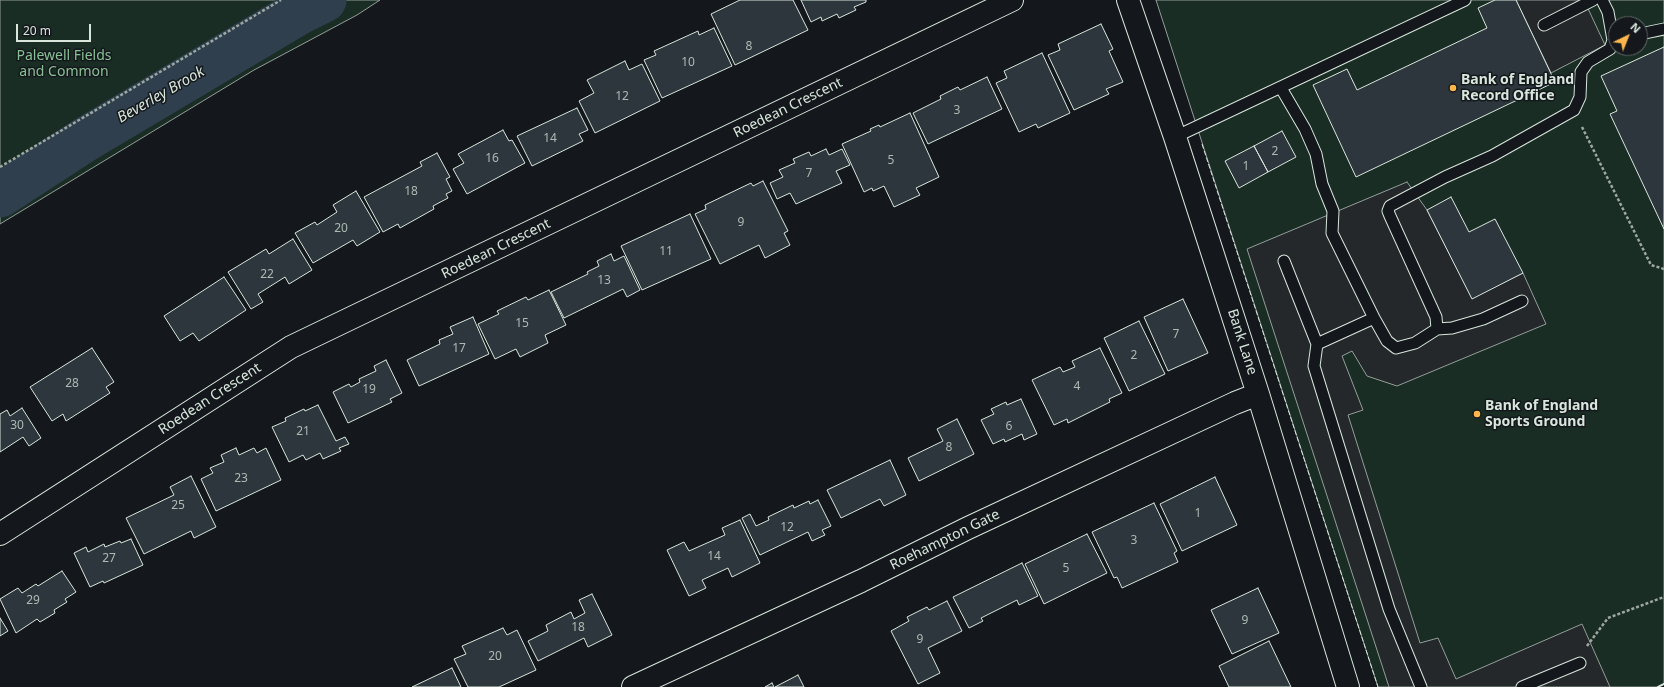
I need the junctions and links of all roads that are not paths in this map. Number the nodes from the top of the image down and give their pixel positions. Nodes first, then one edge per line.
1 (1012, 0) edge
2 (1128, 0) edge
3 (1465, 0) edge
4 (1593, 0) edge
5 (1602, 0) edge
6 (1609, 16) edge
7 (1544, 25) dead end
8 (1664, 29) edge
9 (1648, 32) edge
10 (1608, 50) edge
11 (1281, 88) junction
12 (1175, 137) junction
13 (1284, 261) dead end
14 (1522, 301) dead end
15 (1374, 318) junction
16 (1436, 329) junction
17 (1317, 344) junction
18 (1258, 394) junction
19 (0, 534) edge
20 (1580, 663) road end
21 (633, 687) edge
22 (1348, 687) edge
23 (1421, 687) edge
24 (1522, 687) edge

1 - 19 street, Roedean Crescent
2 - 12 street, Bank Lane
3 - 11 lane
4 - 7 lane
5 - 6 lane
8 - 9 lane
10 - 16 lane
11 - 12 lane
11 - 15 lane
12 - 18 street, Bank Lane
13 - 17 lane
14 - 16 lane
15 - 16 lane
15 - 17 lane
17 - 23 lane
18 - 21 street, Roehampton Gate
18 - 22 street, Bank Lane
20 - 24 lane

